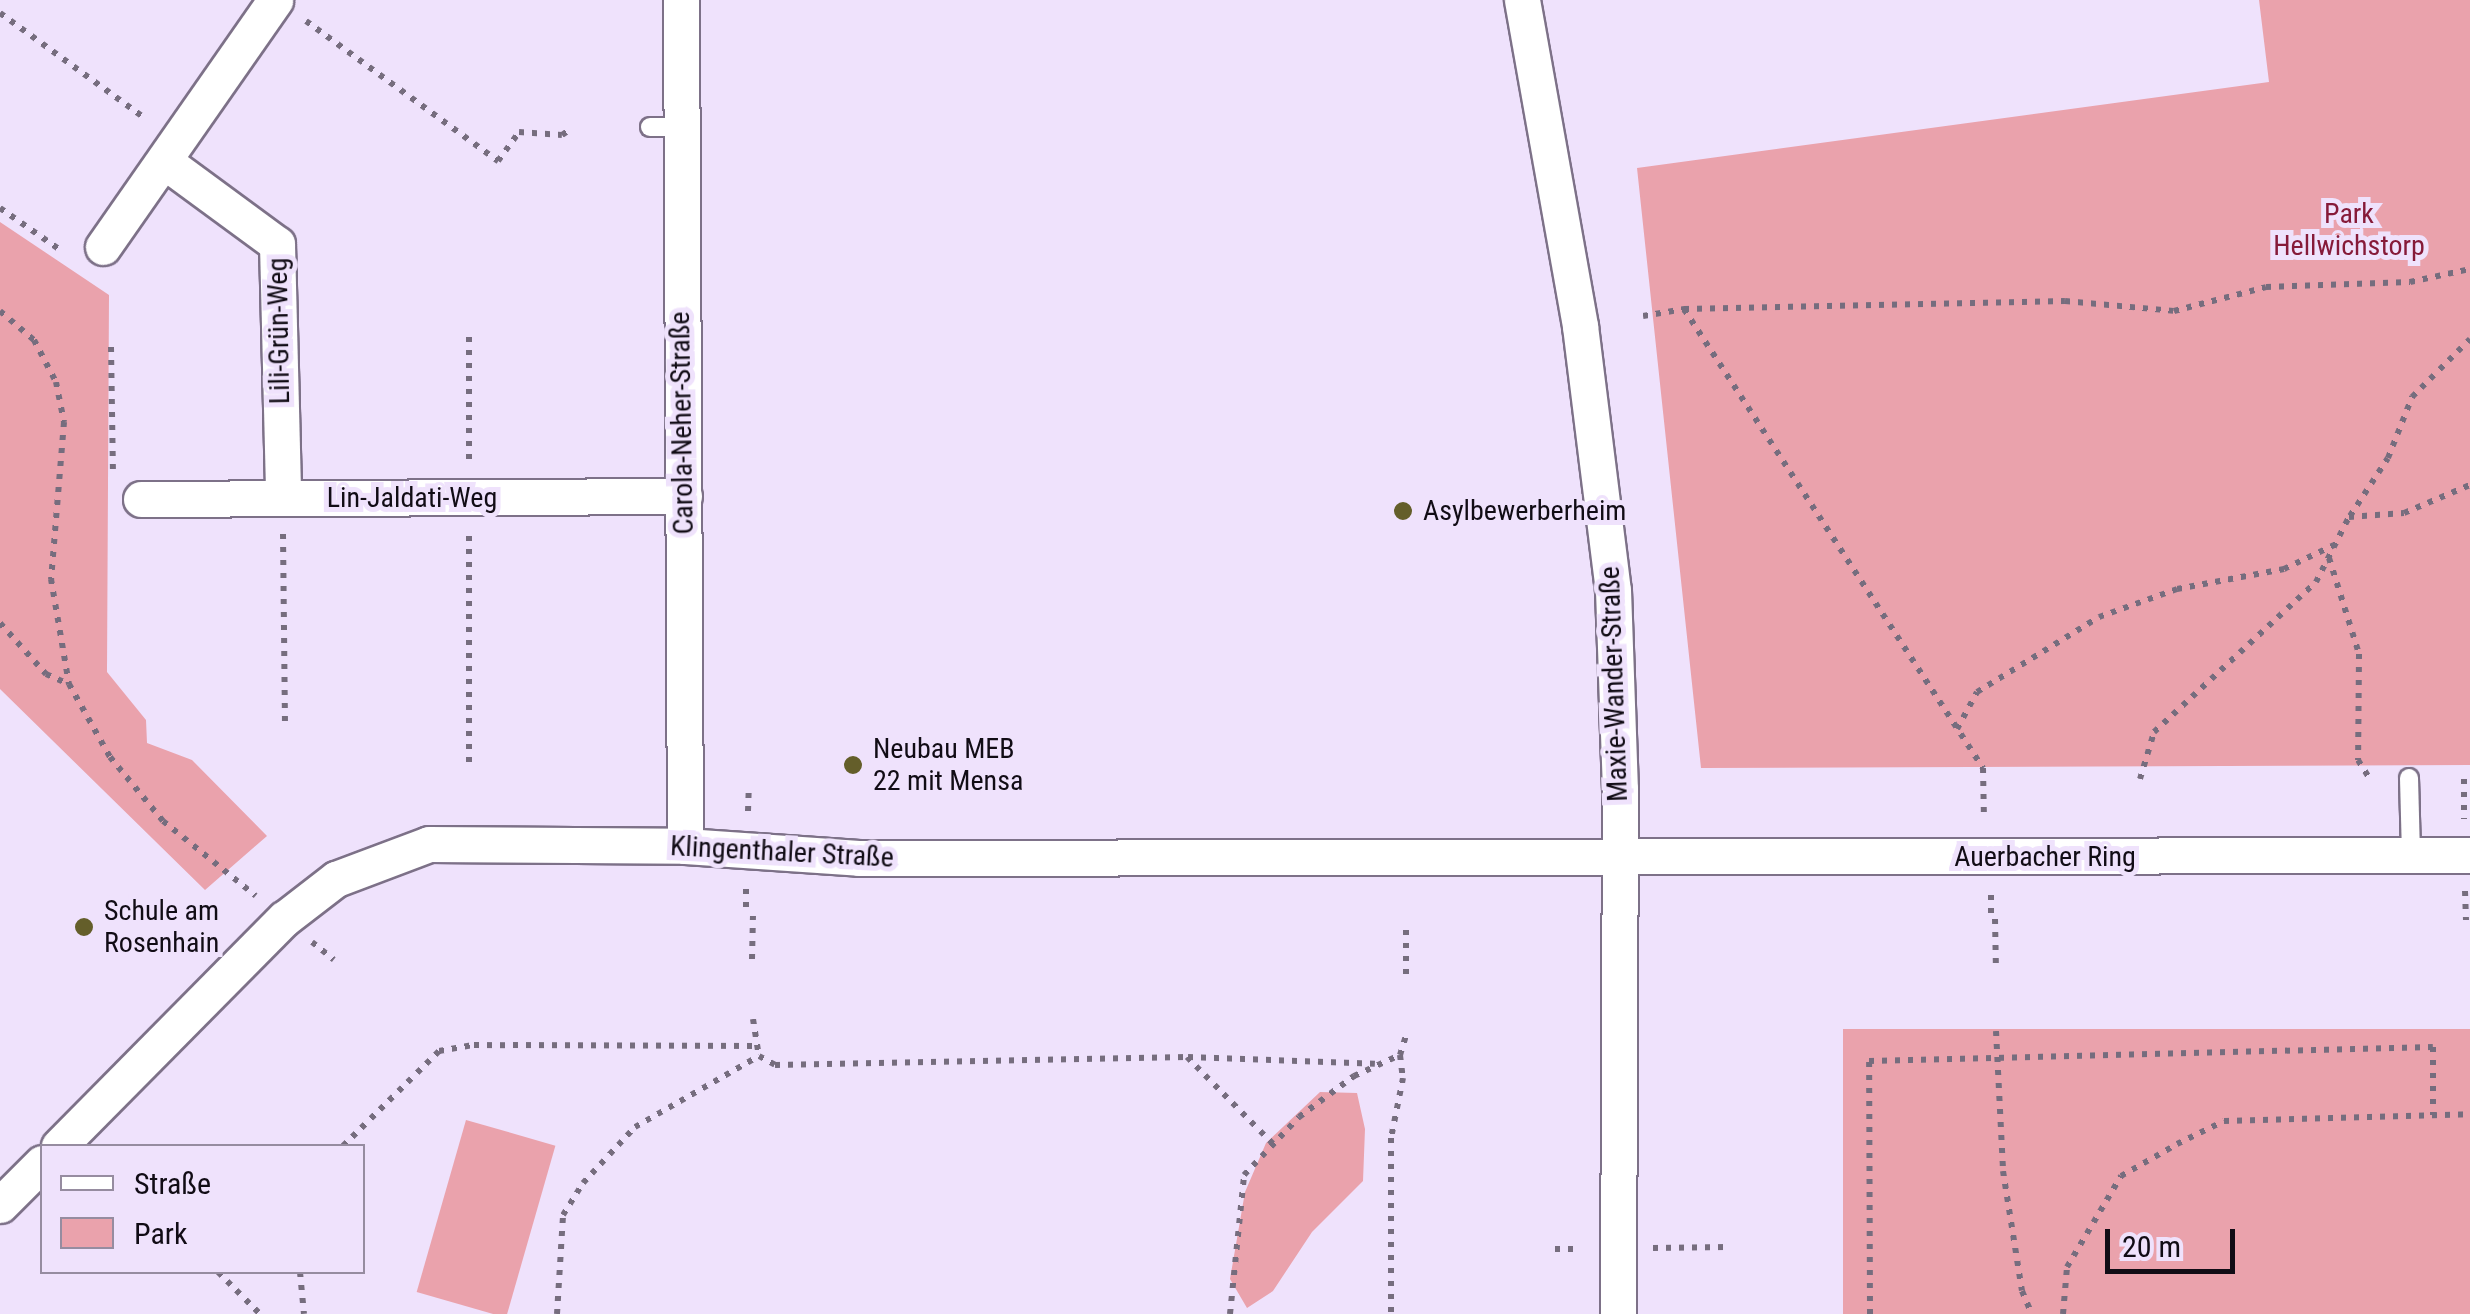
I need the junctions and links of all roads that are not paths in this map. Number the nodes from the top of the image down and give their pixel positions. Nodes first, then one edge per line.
1 (681, 0) edge
2 (1522, 0) edge
3 (284, 6) edge
4 (170, 150) junction
5 (103, 247) road end
6 (684, 496) junction
7 (283, 498) junction
8 (141, 499) road end
9 (2410, 778) dead end
10 (684, 846) junction
11 (2411, 855) junction
12 (2470, 855) edge
13 (1620, 858) junction
14 (60, 1144) edge
15 (40, 1164) edge
16 (0, 1205) edge
17 (1618, 1314) edge

1 - 6 street, Carola-Neher-Straße
2 - 13 street, Maxie-Wander-Straße
3 - 4 street
4 - 5 street
4 - 7 street, Lili-Grün-Weg
6 - 7 street, Lin-Jaldati-Weg
6 - 10 street, Carola-Neher-Straße
7 - 8 street, Lin-Jaldati-Weg
9 - 11 lane
10 - 13 street, Klingenthaler Straße
10 - 14 street, Klingenthaler Straße
11 - 12 street, Auerbacher Ring
11 - 13 street, Auerbacher Ring
13 - 17 street, Maxie-Wander-Straße
15 - 16 street

